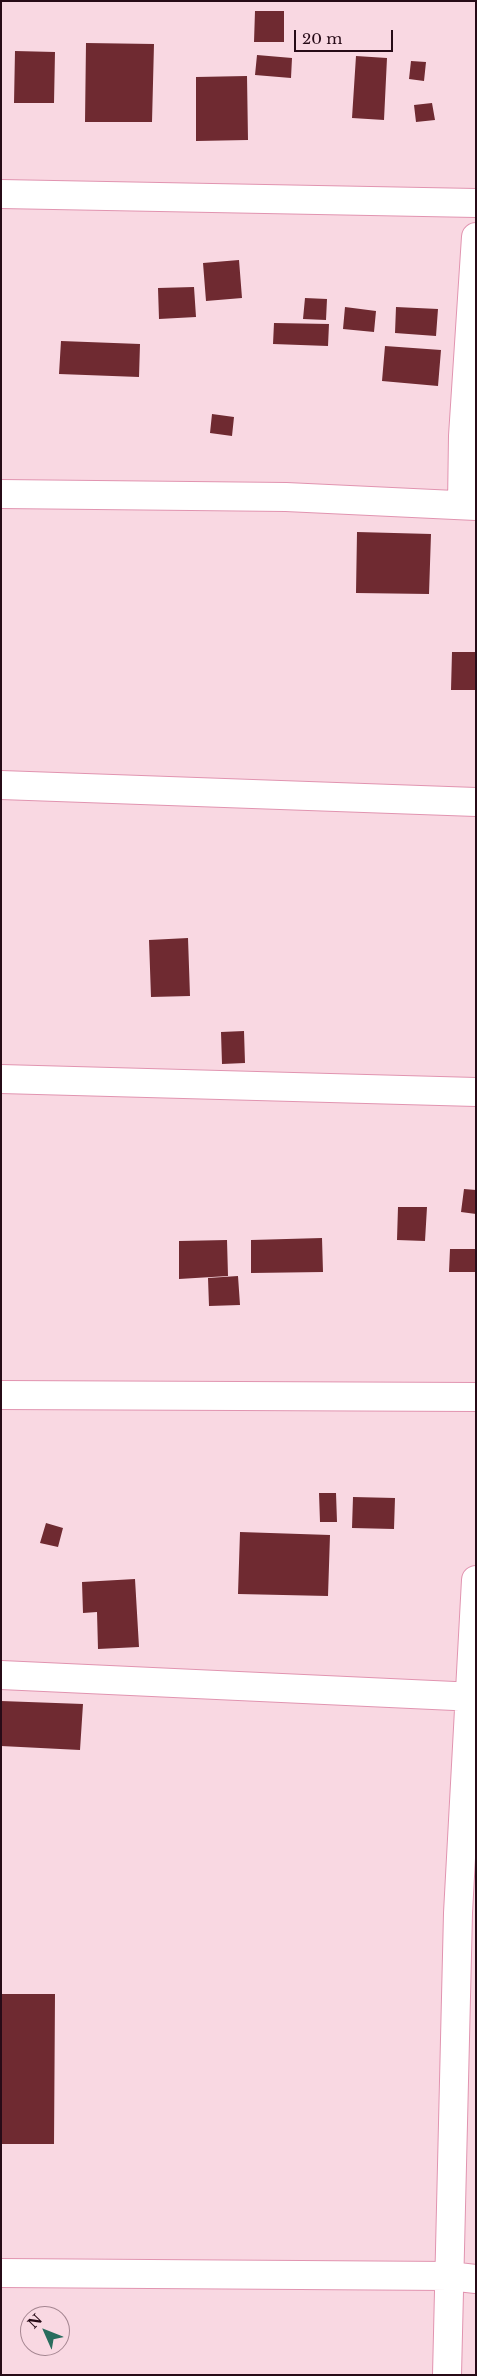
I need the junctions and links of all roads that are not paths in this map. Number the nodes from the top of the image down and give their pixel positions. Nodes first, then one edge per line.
1 (1, 194) edge
2 (476, 203) edge
3 (476, 237) edge
4 (1, 494) edge
5 (469, 506) edge
6 (1, 785) edge
7 (476, 802) edge
8 (1, 1079) edge
9 (476, 1092) edge
10 (1, 1395) edge
11 (476, 1397) edge
12 (476, 1580) edge
13 (1, 1675) edge
14 (473, 1697) edge
15 (466, 2006) edge
16 (1, 2273) edge
17 (449, 2276) junction
18 (476, 2279) edge
19 (447, 2375) edge

1 - 2 street
3 - 5 street
4 - 5 street
6 - 7 street
8 - 9 street
10 - 11 street
12 - 14 street
13 - 14 street
14 - 15 street
15 - 17 street
16 - 17 street
17 - 18 street
17 - 19 street

